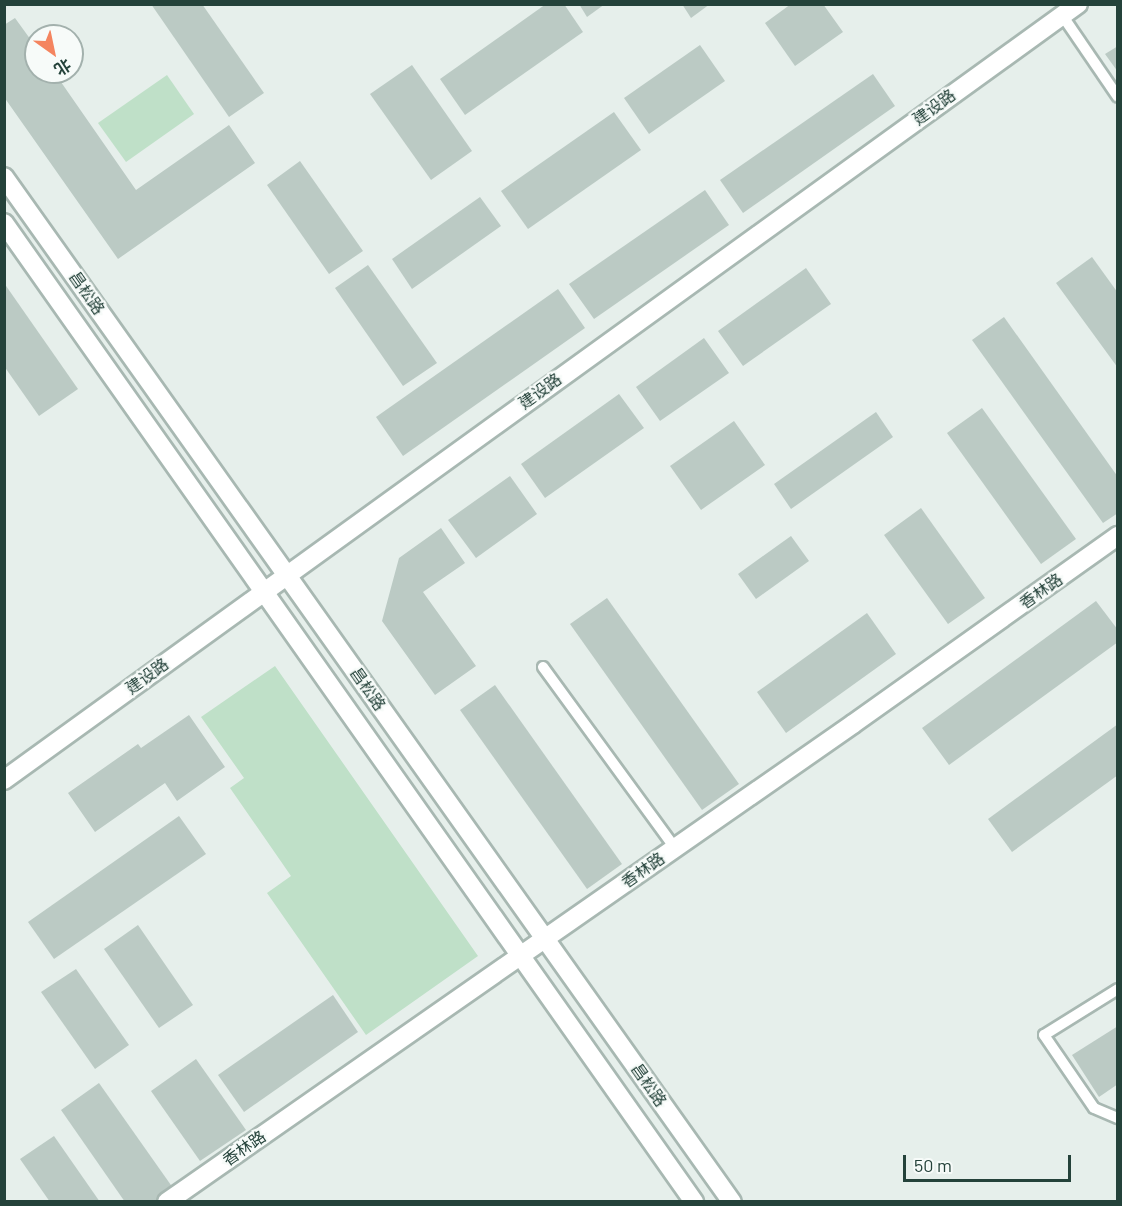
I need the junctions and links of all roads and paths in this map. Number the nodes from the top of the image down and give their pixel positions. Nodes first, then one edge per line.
1 (1078, 4) edge
2 (1062, 15) junction
3 (1118, 97) edge
4 (4, 177) edge
5 (4, 223) edge
6 (1118, 536) edge
7 (286, 574) junction
8 (265, 590) junction
9 (543, 667) dead end
10 (4, 780) edge
11 (675, 848) junction
12 (545, 938) junction
13 (521, 955) junction
14 (1118, 989) edge
15 (1118, 1118) edge
16 (167, 1202) edge
17 (694, 1202) edge
18 (732, 1202) edge

1 - 2 main road, 建设路
2 - 3 lane
2 - 7 main road, 建设路
4 - 7 main road, 昌松路
5 - 8 main road, 昌松路
6 - 11 main road, 香林路
7 - 8 main road, 建设路
7 - 12 main road, 昌松路
8 - 10 main road, 建设路
8 - 13 main road, 昌松路
9 - 11 lane
11 - 12 main road, 香林路
12 - 13 main road, 香林路
12 - 18 main road, 昌松路
13 - 16 main road, 香林路
13 - 17 main road, 昌松路
14 - 15 lane

